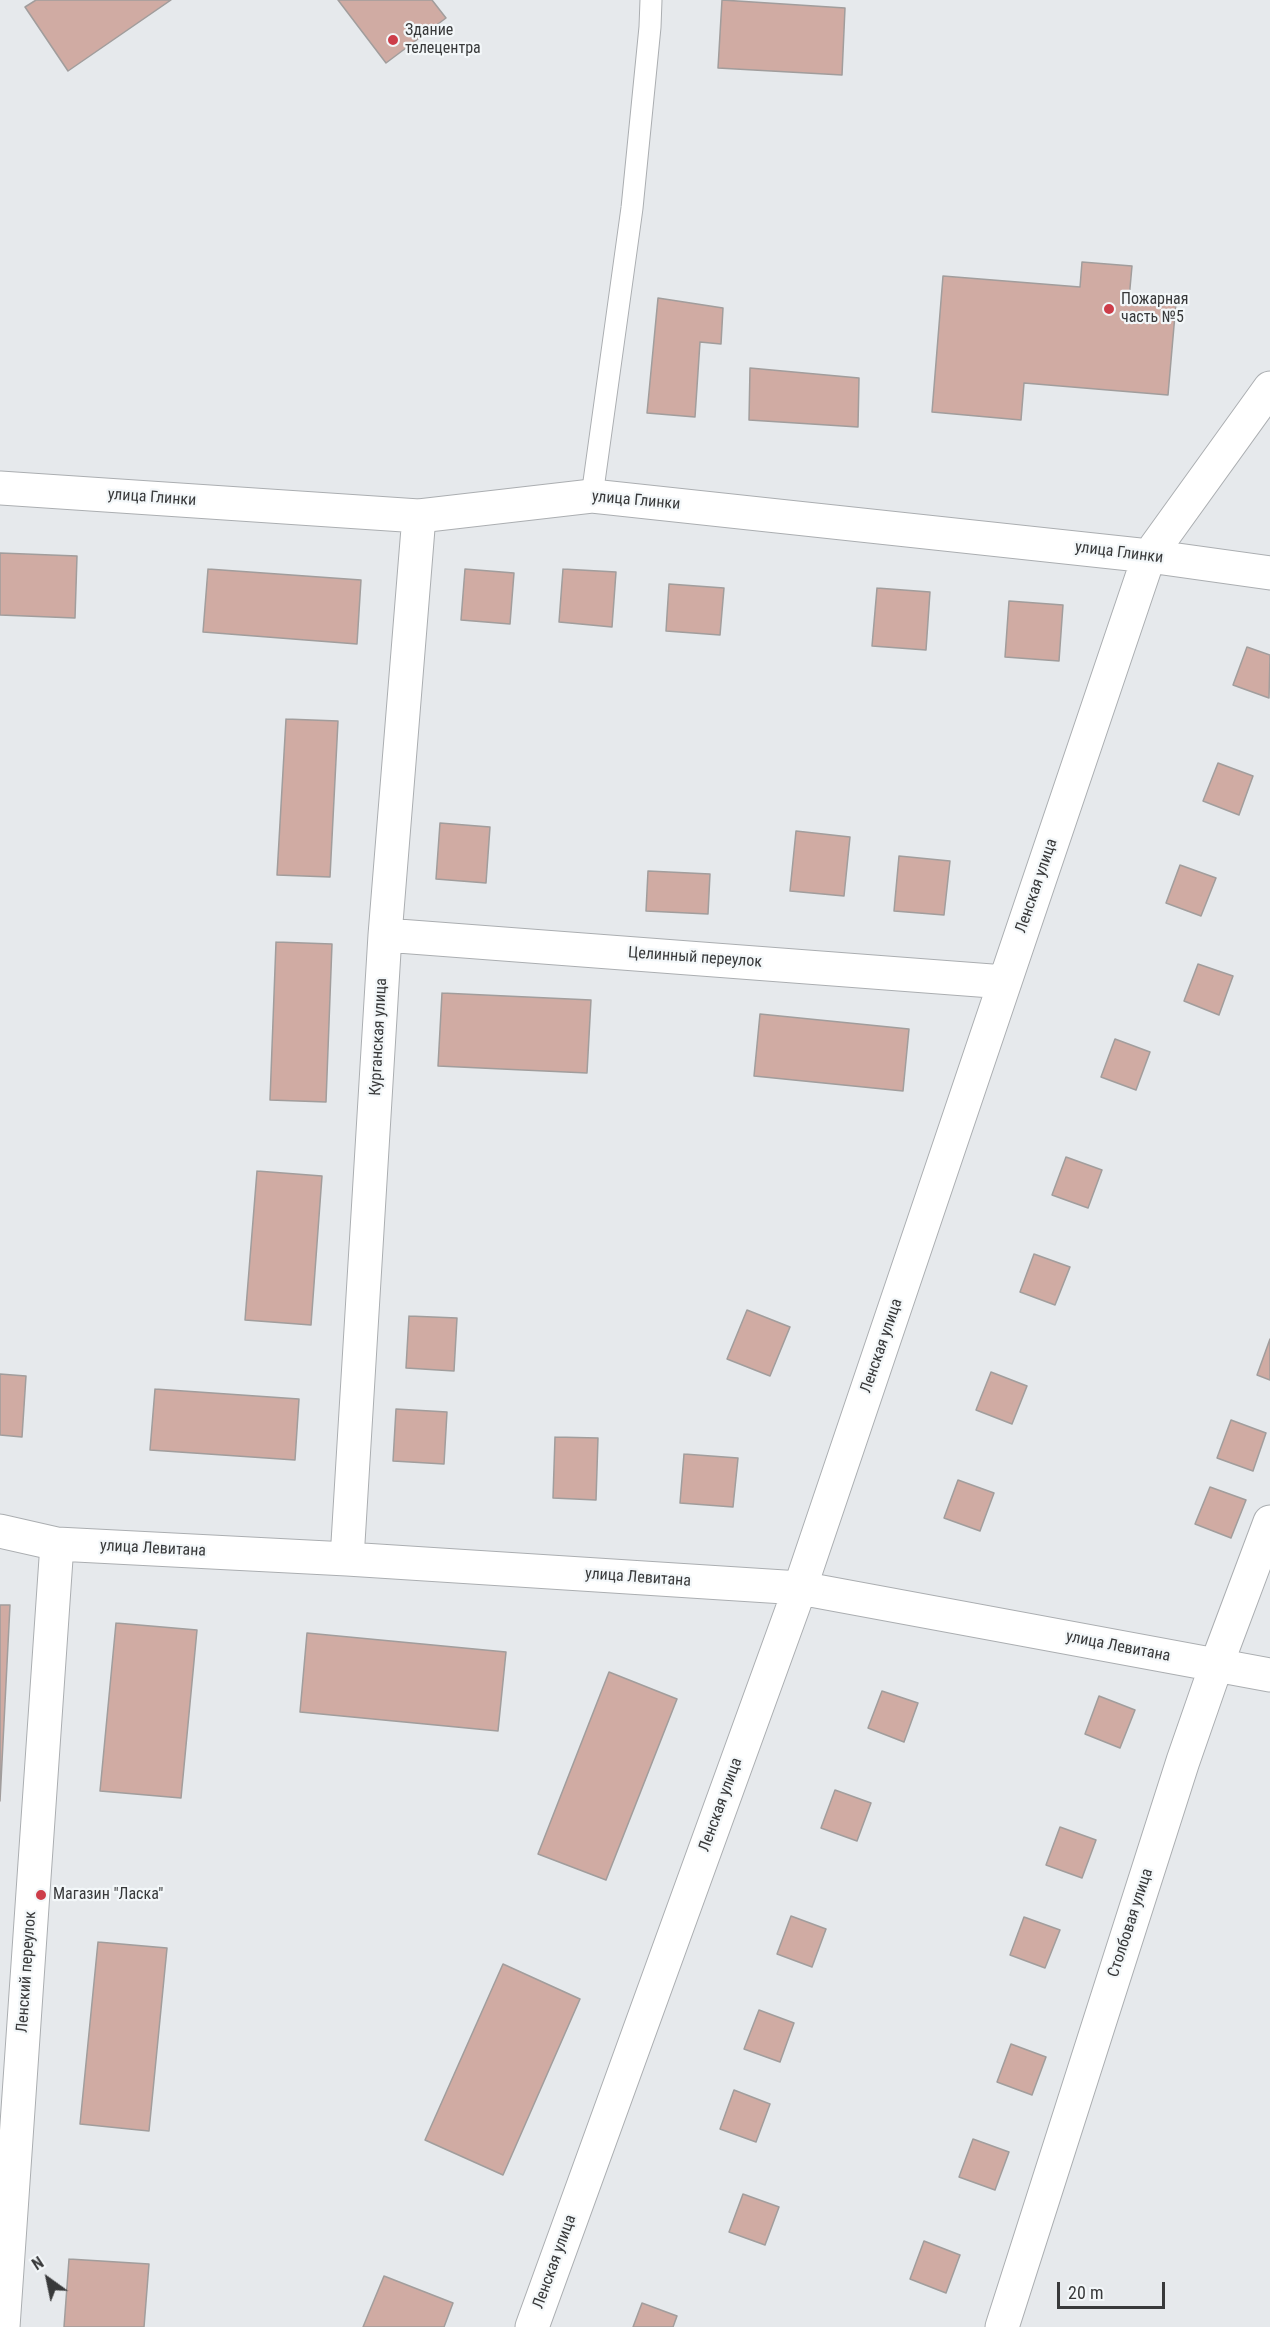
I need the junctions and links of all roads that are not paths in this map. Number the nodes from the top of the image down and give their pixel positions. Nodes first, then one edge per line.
1 (651, 0) edge
2 (1270, 388) edge
3 (0, 488) edge
4 (592, 496) junction
5 (419, 516) junction
6 (1149, 556) junction
7 (1270, 573) edge
8 (385, 934) junction
9 (1005, 981) junction
10 (1270, 1522) edge
11 (0, 1531) edge
12 (57, 1544) junction
13 (347, 1559) junction
14 (800, 1588) junction
15 (1216, 1666) junction
16 (1270, 1675) edge
17 (3, 2327) edge
18 (532, 2327) edge
19 (1002, 2327) edge

1 - 4 lane
2 - 6 street, Ленская улица
3 - 5 street, улица Глинки
4 - 5 street, улица Глинки
4 - 6 street, улица Глинки
5 - 8 street, Курганская улица
6 - 7 street, улица Глинки
6 - 9 street, Ленская улица
8 - 9 street, Целинный переулок
8 - 13 street, Курганская улица
9 - 14 street, Ленская улица
10 - 15 street, Столбовая улица
11 - 12 street, улица Левитана
12 - 13 street, улица Левитана
12 - 17 street, Ленский переулок
13 - 14 street, улица Левитана
14 - 15 street, улица Левитана
14 - 18 street, Ленская улица
15 - 16 street, улица Левитана
15 - 19 street, Столбовая улица

